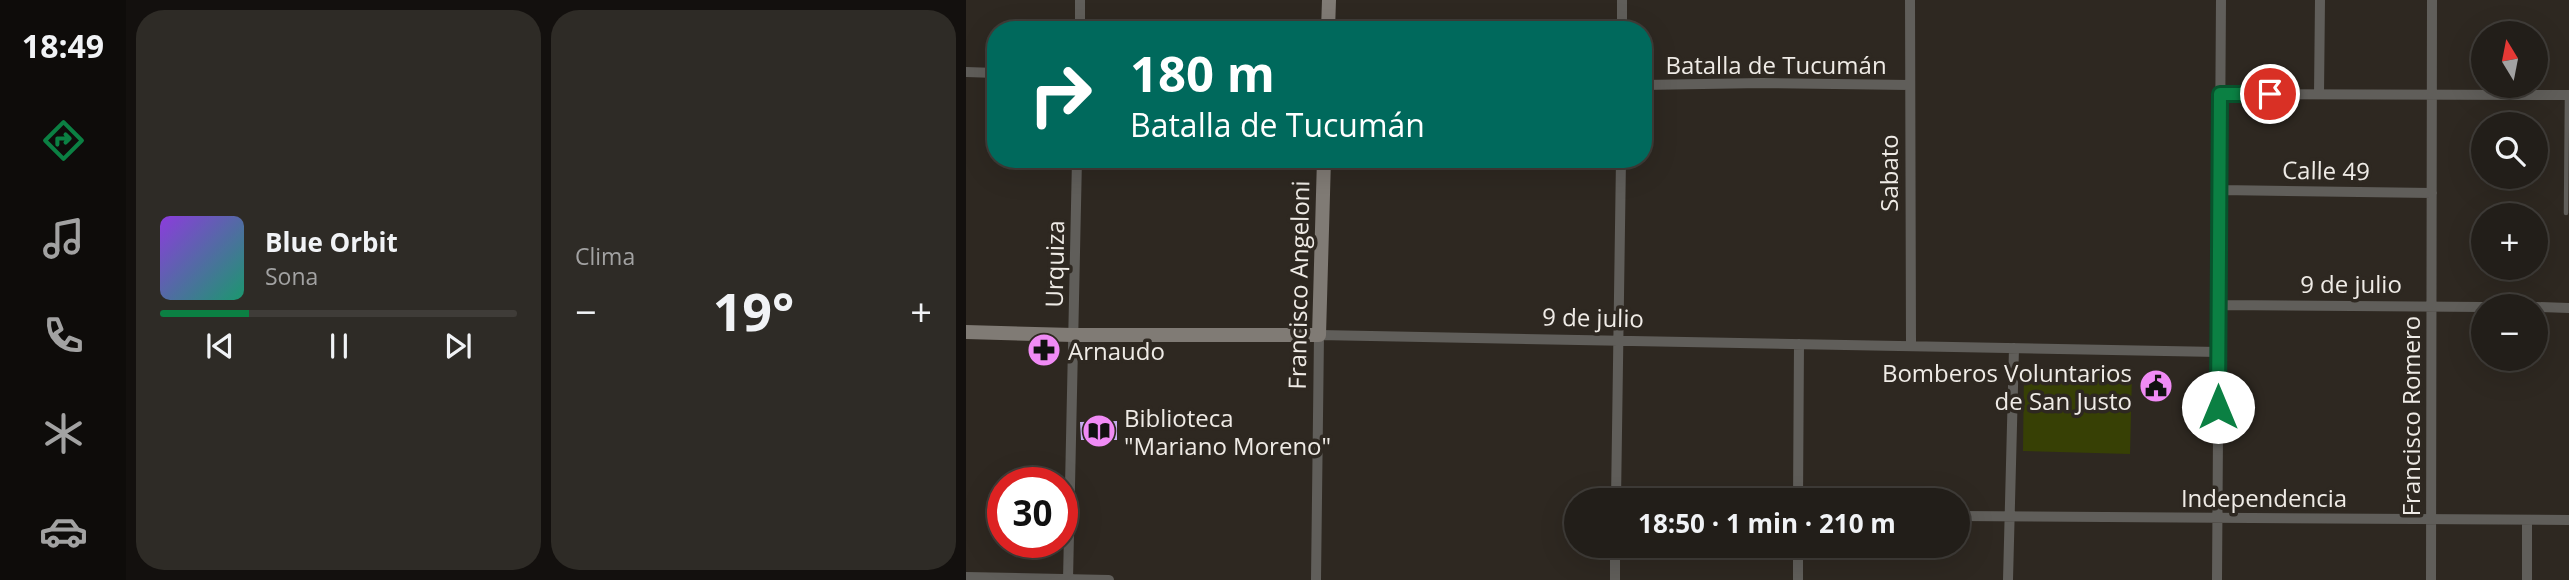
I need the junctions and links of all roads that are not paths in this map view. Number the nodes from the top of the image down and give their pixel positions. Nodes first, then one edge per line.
1 (1080, 0) edge
2 (1329, 0) edge
3 (1622, 0) edge
4 (1910, 0) edge
5 (2221, 0) edge
6 (2320, 0) edge
7 (2432, 0) edge
8 (1080, 21) edge
9 (1328, 21) edge
10 (1622, 21) edge
11 (966, 72) edge
12 (987, 73) edge
13 (1652, 85) edge
14 (1909, 85) junction
15 (2220, 94) junction
16 (2319, 94) junction
17 (2432, 94) junction
18 (2568, 95) edge
19 (1077, 168) edge
20 (1324, 168) edge
21 (1620, 168) edge
22 (2220, 190) junction
23 (2432, 193) junction
24 (2566, 213) dead end
25 (2219, 305) junction
26 (2432, 307) junction
27 (2471, 307) edge
28 (2548, 307) edge
29 (2569, 308) edge
30 (966, 332) edge
31 (1073, 335) junction
32 (1319, 335) junction
33 (1619, 341) junction
34 (1799, 344) junction
35 (1911, 346) junction
36 (2014, 348) junction
37 (2218, 352) junction
38 (1616, 488) edge
39 (1798, 488) edge
40 (1970, 516) edge
41 (2009, 517) junction
42 (2217, 518) junction
43 (2431, 519) junction
44 (2526, 520) junction
45 (2569, 520) edge
46 (1615, 558) edge
47 (1798, 558) edge
48 (966, 577) edge
49 (1068, 580) edge
50 (1109, 580) edge
51 (1316, 580) edge
52 (1615, 580) edge
53 (1798, 580) edge
54 (2008, 580) edge
55 (2217, 580) edge
56 (2431, 580) edge
57 (2527, 580) edge

1 - 8 street
2 - 9 main road
3 - 10 street
4 - 14 street, Sabato
5 - 15 street
6 - 16 street
7 - 17 street, Francisco Romero
11 - 12 street
13 - 14 street, Batalla de Tucumán
14 - 35 street, Sabato
15 - 16 street
15 - 22 street
16 - 17 street
17 - 18 street
17 - 23 street, Francisco Romero
18 - 24 lane
19 - 31 street, Urquiza
20 - 32 main road, Francisco Angeloni
21 - 33 street
22 - 23 street, Calle 49
22 - 25 street
23 - 26 street, Francisco Romero
25 - 26 street, 9 de julio
25 - 37 street
26 - 27 street, 9 de julio
26 - 43 street, Francisco Romero
28 - 29 street
30 - 31 main road, 9 de julio
31 - 32 main road, 9 de julio
31 - 49 street, Urquiza
32 - 33 street, 9 de julio
32 - 51 street, Francisco Angeloni
33 - 34 street, 9 de julio
33 - 38 street
34 - 35 street, 9 de julio
34 - 39 street
35 - 36 street, 9 de julio
36 - 37 street, 9 de julio
36 - 41 street
37 - 42 street
40 - 41 street, Independencia
41 - 42 street, Independencia
41 - 54 street
42 - 43 street, Independencia
42 - 55 street
43 - 44 street, Independencia
43 - 56 street, Francisco Romero
44 - 45 street, Independencia
44 - 57 street
46 - 52 street
47 - 53 street
48 - 49 street
49 - 50 street

